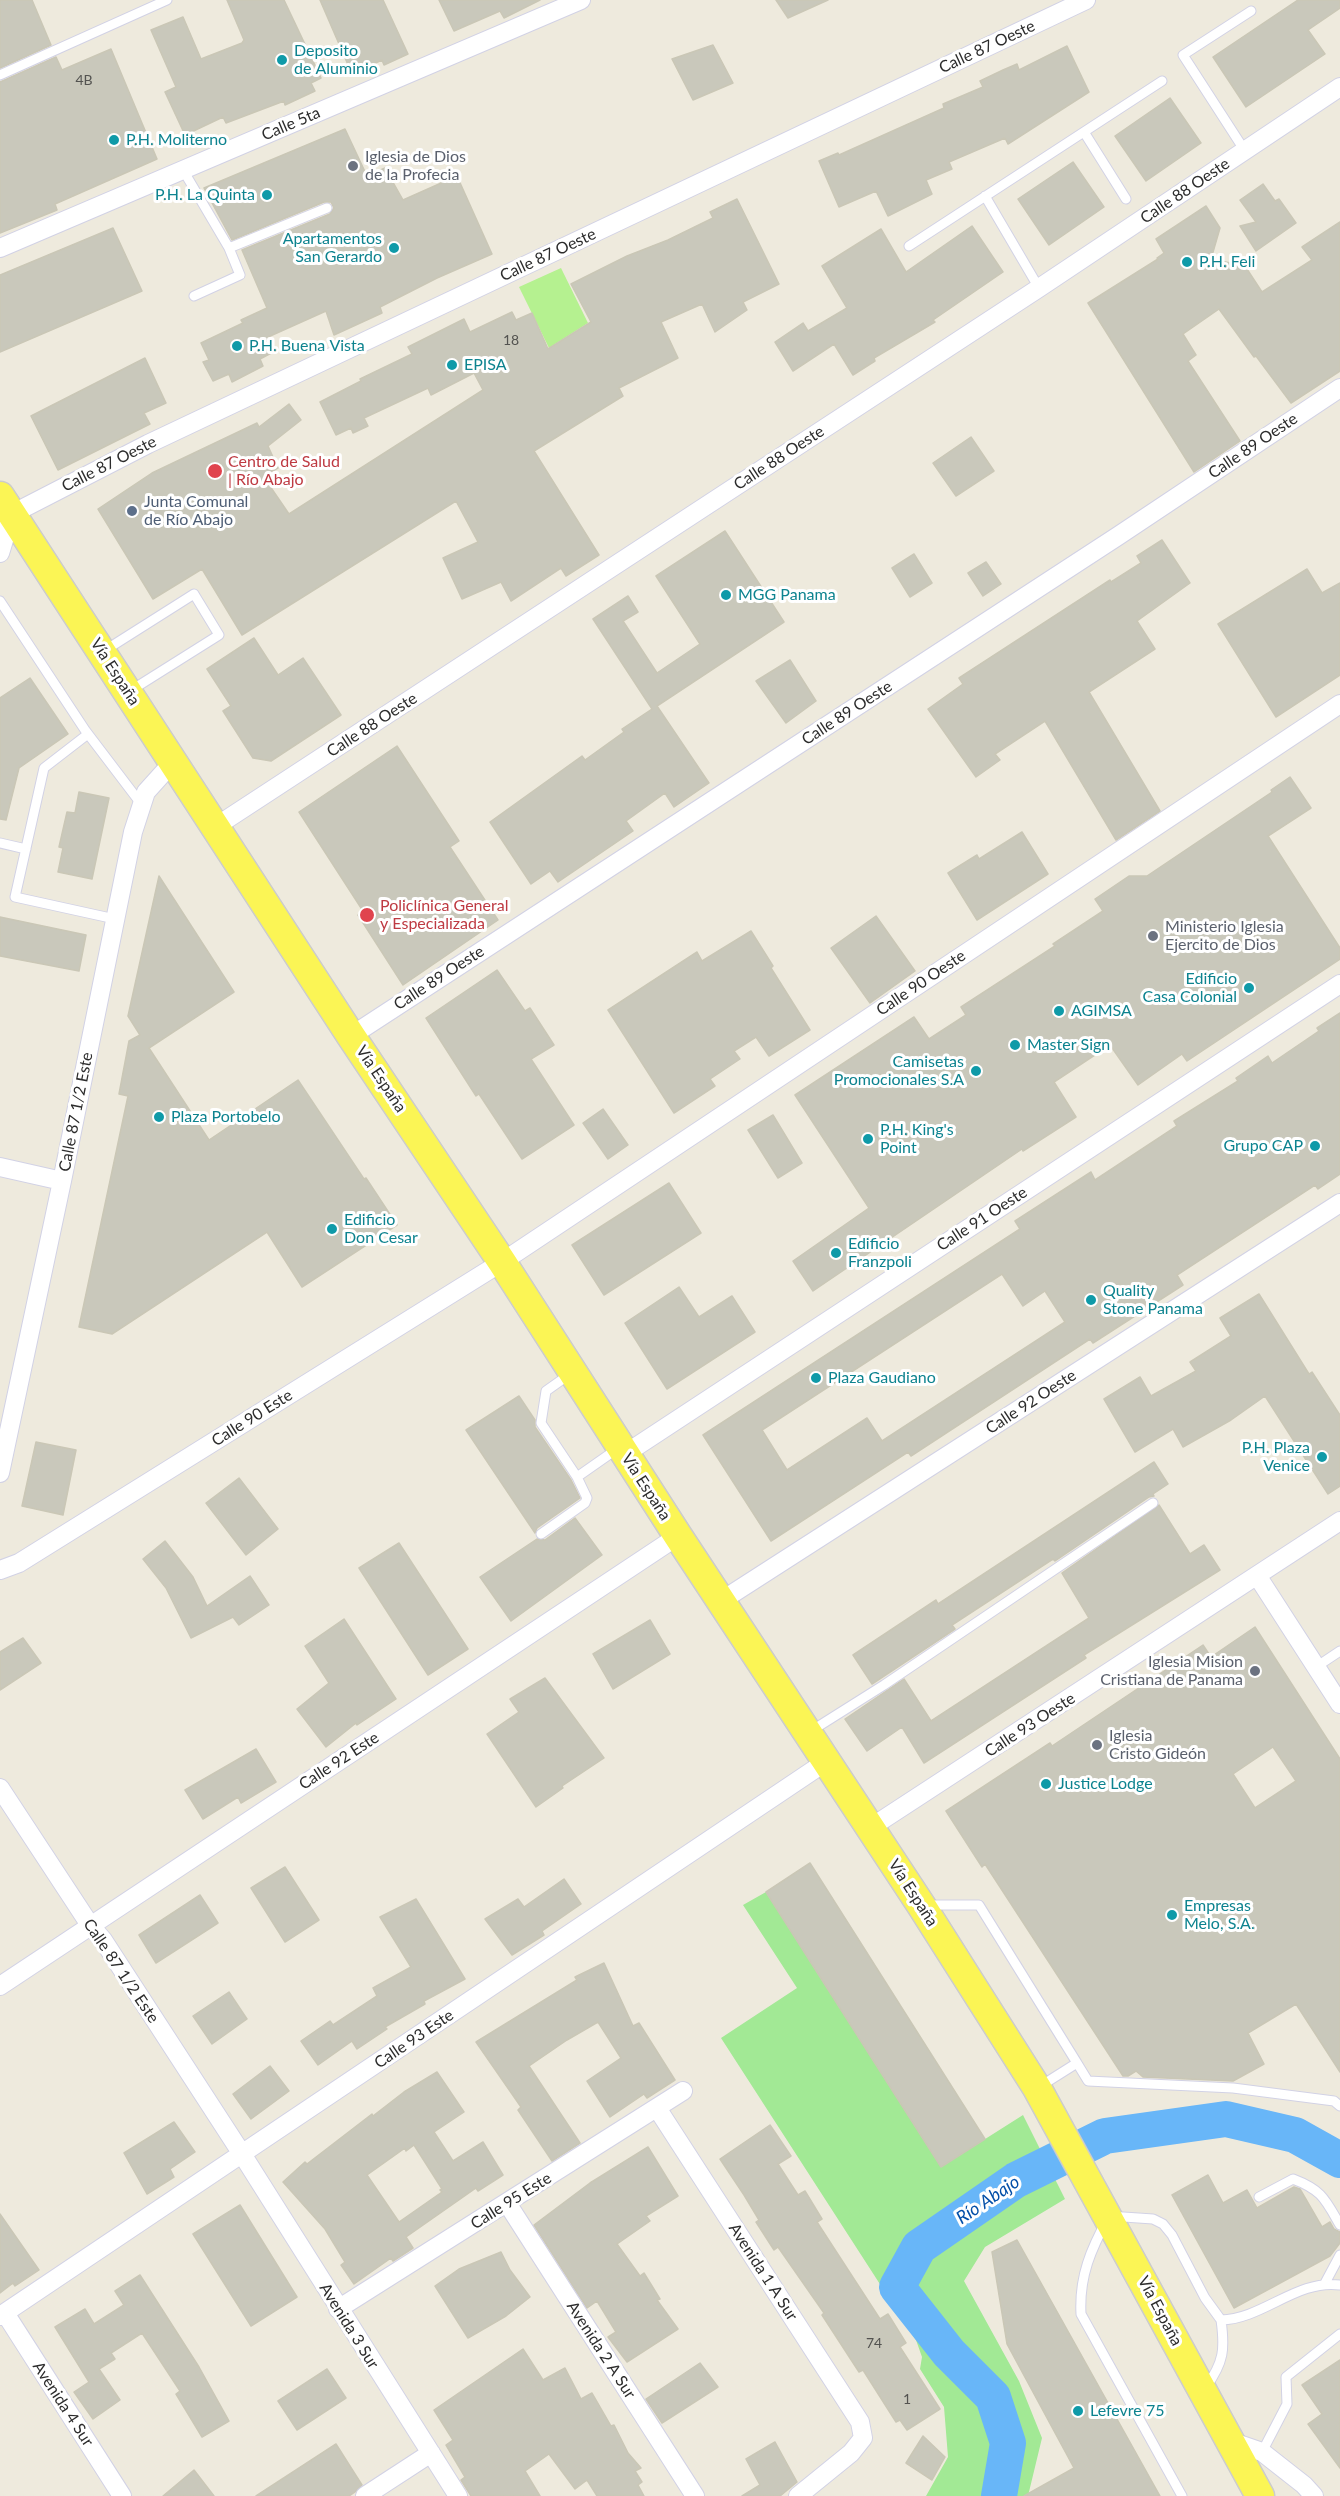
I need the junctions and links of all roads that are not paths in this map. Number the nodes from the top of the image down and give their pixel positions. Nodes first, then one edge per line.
1 (167, 0) edge
2 (581, 0) edge
3 (1086, 0) edge
4 (1251, 11) dead end
5 (0, 75) edge
6 (1162, 81) dead end
7 (1340, 87) edge
8 (1084, 132) junction
9 (1245, 151) junction
10 (183, 170) junction
11 (985, 196) junction
12 (1126, 199) dead end
13 (327, 208) dead end
14 (909, 246) dead end
15 (0, 248) edge
16 (229, 248) junction
17 (1039, 288) junction
18 (194, 296) dead end
19 (1340, 388) edge
20 (6, 505) edge
21 (0, 553) edge
22 (0, 601) edge
23 (102, 653) junction
24 (128, 693) junction
25 (1340, 704) edge
26 (88, 734) junction
27 (173, 762) junction
28 (142, 805) junction
29 (216, 827) junction
30 (0, 843) edge
31 (26, 849) junction
32 (115, 919) junction
33 (1340, 984) edge
34 (351, 1036) junction
35 (0, 1167) edge
36 (63, 1181) junction
37 (1340, 1203) edge
38 (502, 1262) junction
39 (572, 1372) junction
40 (622, 1450) junction
41 (0, 1473) edge
42 (577, 1478) junction
43 (1153, 1503) dead end
44 (1340, 1521) edge
45 (540, 1534) dead end
46 (678, 1536) junction
47 (0, 1570) edge
48 (1258, 1577) junction
49 (721, 1601) junction
50 (1340, 1651) edge
51 (1316, 1667) junction
52 (1340, 1704) edge
53 (807, 1733) junction
54 (826, 1761) junction
55 (0, 1788) edge
56 (870, 1828) junction
57 (921, 1905) junction
58 (90, 1925) junction
59 (0, 1986) edge
60 (1077, 2063) junction
61 (1037, 2088) junction
62 (683, 2091) dead end
63 (1340, 2106) edge
64 (657, 2108) junction
65 (242, 2154) junction
66 (1259, 2197) dead end
67 (507, 2203) junction
68 (1108, 2214) junction
69 (1340, 2225) edge
70 (1340, 2255) edge
71 (1325, 2283) junction
72 (1340, 2285) edge
73 (338, 2309) junction
74 (2, 2314) edge
75 (1221, 2319) junction
76 (1340, 2334) edge
77 (1203, 2391) junction
78 (1230, 2441) junction
79 (1262, 2452) junction
80 (431, 2453) junction
81 (122, 2496) edge
82 (365, 2496) edge
83 (458, 2496) edge
84 (695, 2496) edge
85 (798, 2496) edge
86 (1182, 2496) edge
87 (1260, 2496) edge
88 (1314, 2496) edge

1 - 5 lane
2 - 10 street, Calle 5ta
3 - 20 street, Calle 87 Oeste
4 - 9 lane
6 - 8 lane
7 - 9 street, Calle 88 Oeste
8 - 11 lane
8 - 12 lane
9 - 17 street, Calle 88 Oeste
10 - 15 street, Calle 5ta
10 - 16 lane
11 - 14 lane
11 - 17 lane
13 - 16 lane
16 - 18 lane
17 - 29 street, Calle 88 Oeste
19 - 34 street, Calle 89 Oeste
20 - 21 street
20 - 23 main road, Vía España
22 - 26 lane
23 - 24 main road, Vía España
23 - 24 lane
24 - 27 main road, Vía España
25 - 38 street, Calle 90 Oeste
26 - 28 lane
26 - 31 lane
27 - 28 street, Calle 87 1/2 Este
27 - 29 main road, Vía España
28 - 32 street, Calle 87 1/2 Este
29 - 34 main road, Vía España
30 - 31 lane
31 - 32 lane
32 - 36 street, Calle 87 1/2 Este
33 - 40 street, Calle 91 Oeste
34 - 38 main road, Vía España
35 - 36 street
36 - 41 street, Calle 87 1/2 Este
37 - 49 street, Calle 92 Oeste
38 - 39 main road, Vía España
38 - 47 street, Calle 90 Este
39 - 40 main road, Vía España
39 - 42 lane
40 - 42 lane
40 - 46 main road, Vía España
42 - 45 lane
43 - 53 lane
44 - 48 street, Calle 93 Oeste
46 - 49 main road, Vía España
46 - 58 street, Calle 92 Este
48 - 51 street
48 - 56 street, Calle 93 Oeste
49 - 53 main road, Vía España
50 - 51 lane
51 - 52 street
53 - 54 main road, Vía España
54 - 56 main road, Vía España
54 - 65 street, Calle 93 Este
55 - 58 street, Calle 87 1/2 Este
56 - 57 main road, Vía España
57 - 60 lane
57 - 61 main road, Vía España
58 - 59 street, Calle 92 Este
58 - 65 street, Calle 87 1/2 Este
60 - 61 lane
60 - 63 lane
61 - 68 main road, Vía España
62 - 64 street, Calle 95 Este
64 - 67 street, Calle 95 Este
64 - 85 street, Avenida 1 A Sur
65 - 73 street, Avenida 3 Sur
65 - 74 street, Calle 93 Este
66 - 69 lane
67 - 73 street, Calle 95 Este
67 - 84 street, Avenida 2 A Sur
68 - 75 lane
68 - 77 main road, Vía España
68 - 86 lane
70 - 71 lane
71 - 72 lane
71 - 75 lane
73 - 80 street, Avenida 3 Sur
74 - 81 street, Avenida 4 Sur
75 - 77 lane
76 - 79 lane
77 - 78 main road, Vía España
78 - 79 street
78 - 87 main road, Vía España
79 - 88 street
80 - 82 street
80 - 83 street, Avenida 3 Sur

